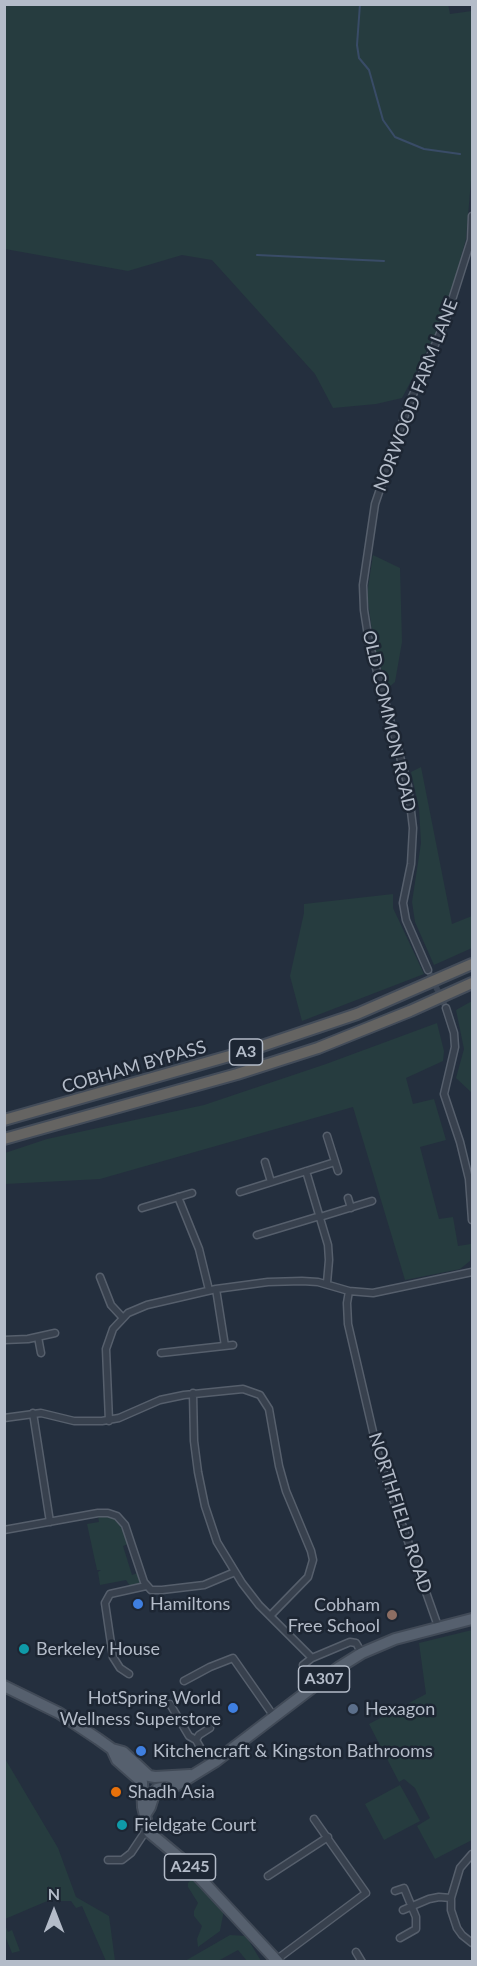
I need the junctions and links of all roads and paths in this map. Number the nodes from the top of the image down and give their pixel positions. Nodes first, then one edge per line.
1 (472, 216) edge
2 (364, 610) joint
3 (472, 964) edge
4 (428, 970) tunnel mouth
5 (472, 983) edge
6 (446, 1008) tunnel mouth
7 (4, 1120) edge
8 (327, 1136) dead end
9 (4, 1139) edge
10 (265, 1162) dead end
11 (335, 1162) junction
12 (306, 1171) junction
13 (338, 1171) dead end
14 (271, 1182) junction
15 (240, 1192) dead end
16 (192, 1193) dead end
17 (178, 1197) junction
18 (348, 1198) dead end
19 (372, 1201) dead end
20 (142, 1208) dead end
21 (351, 1208) junction
22 (320, 1216) junction
23 (472, 1220) edge
24 (256, 1235) dead end
25 (472, 1272) edge
26 (100, 1277) dead end
27 (327, 1283) junction
28 (212, 1289) junction
29 (349, 1291) junction
30 (123, 1318) junction
31 (55, 1334) dead end
32 (38, 1337) junction
33 (4, 1340) edge
34 (233, 1345) dead end
35 (225, 1346) junction
36 (41, 1353) dead end
37 (161, 1353) dead end
38 (193, 1393) junction
39 (33, 1413) junction
40 (4, 1418) edge
41 (109, 1420) junction
42 (50, 1522) junction
43 (4, 1530) edge
44 (235, 1572) junction
45 (146, 1586) junction
46 (270, 1616) junction
47 (472, 1619) edge
48 (439, 1629) junction
49 (363, 1653) junction
50 (312, 1658) junction
51 (303, 1665) dead end
52 (129, 1674) dead end
53 (184, 1681) dead end
54 (4, 1686) edge
55 (170, 1704) dead end
56 (275, 1718) junction
57 (210, 1728) dead end
58 (196, 1740) junction
59 (204, 1754) junction
60 (216, 1761) junction
61 (198, 1772) junction
62 (150, 1784) junction
63 (314, 1819) dead end
64 (147, 1829) junction
65 (328, 1837) junction
66 (472, 1854) edge
67 (108, 1860) dead end
68 (268, 1876) dead end
69 (395, 1891) dead end
70 (451, 1898) junction
71 (412, 1907) junction
72 (403, 1910) dead end
73 (400, 1938) dead end
74 (472, 1943) edge
75 (356, 1952) dead end
76 (277, 1961) edge
77 (362, 1962) edge

1 - 2 street, NORWOOD FARM LANE
2 - 4 street, OLD COMMON ROAD
3 - 7 highway, COBHAM BYPASS / A3
5 - 9 highway, COBHAM BYPASS / A3
6 - 23 street
8 - 11 street
10 - 14 street
11 - 12 street
11 - 13 street
12 - 14 street
12 - 22 street
14 - 15 street
16 - 17 street
17 - 20 street
17 - 28 street
18 - 21 street
19 - 21 street
21 - 22 street
22 - 24 street
22 - 27 street
25 - 29 street
26 - 30 street
27 - 28 street
27 - 29 street
28 - 30 street
28 - 35 street
29 - 48 street, NORTHFIELD ROAD
30 - 41 street
31 - 32 street
32 - 33 street
32 - 36 street
34 - 35 street
35 - 37 street
38 - 41 street
38 - 44 street
38 - 46 street
39 - 40 street
39 - 41 street
39 - 42 street
42 - 43 street
42 - 45 street
44 - 45 street
44 - 46 street
45 - 52 street
46 - 50 street
47 - 48 main road, A307
48 - 49 main road, A307
49 - 50 street
49 - 56 main road, A307
50 - 51 street
53 - 56 street
54 - 62 main road
55 - 58 street
56 - 60 main road, A307
57 - 58 street
58 - 59 street
59 - 60 street
59 - 61 street
60 - 61 main road, A307
61 - 62 main road, A307
62 - 64 main road
63 - 65 street
64 - 67 street
64 - 76 main road, A245
65 - 68 street
65 - 76 street
66 - 70 street
69 - 71 street
70 - 71 street
70 - 74 street
71 - 72 street
71 - 73 street
75 - 77 street

